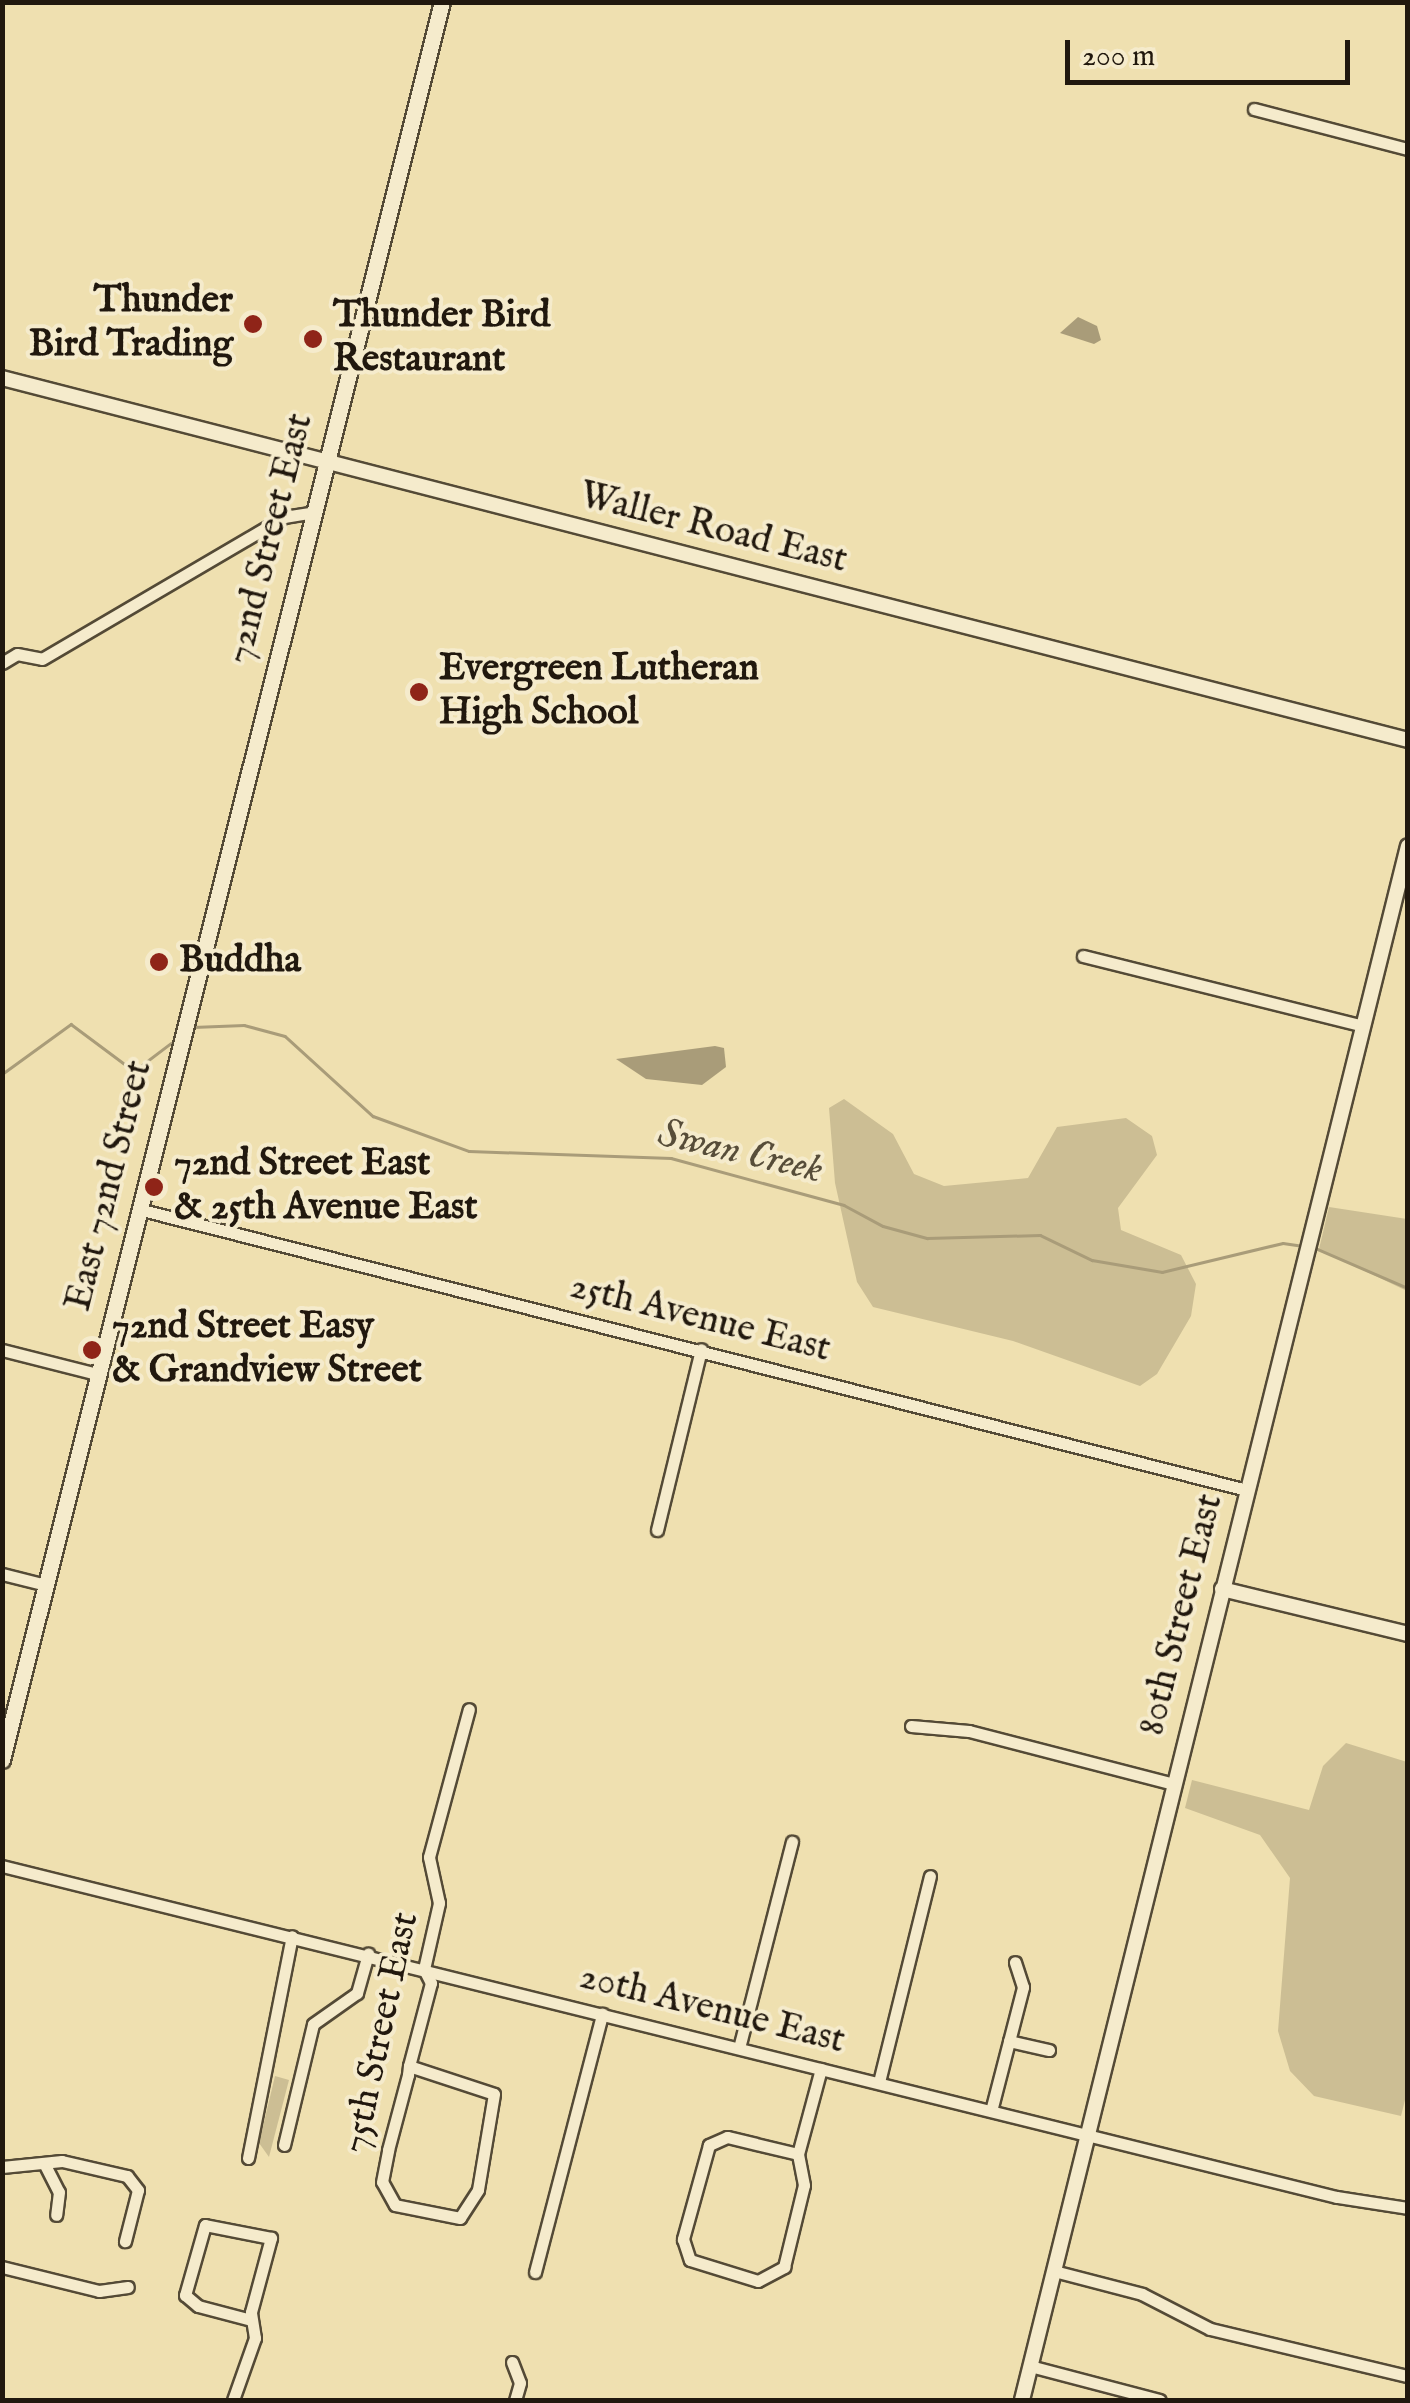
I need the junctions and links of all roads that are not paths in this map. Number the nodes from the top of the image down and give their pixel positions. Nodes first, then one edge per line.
1 (442, 2) edge
2 (1254, 110) dead end
3 (1408, 149) edge
4 (2, 378) edge
5 (323, 462) junction
6 (310, 513) junction
7 (2, 662) edge
8 (1408, 740) edge
9 (1408, 846) edge
10 (1083, 956) dead end
11 (1363, 1026) junction
12 (181, 1035) joint
13 (138, 1208) junction
14 (702, 1349) junction
15 (2, 1350) edge
16 (97, 1374) junction
17 (1247, 1490) junction
18 (657, 1530) dead end
19 (2, 1574) edge
20 (46, 1585) junction
21 (1222, 1588) junction
22 (1408, 1634) edge
23 (469, 1709) dead end
24 (911, 1726) dead end
25 (2, 1760) edge
26 (1174, 1784) junction
27 (792, 1842) dead end
28 (2, 1866) edge
29 (930, 1876) dead end
30 (292, 1936) junction
31 (368, 1954) junction
32 (1015, 1962) dead end
33 (424, 1968) junction
34 (602, 2014) junction
35 (1008, 2040) junction
36 (739, 2048) junction
37 (1049, 2050) dead end
38 (410, 2066) junction
39 (821, 2069) junction
40 (878, 2082) junction
41 (992, 2110) junction
42 (1086, 2133) junction
43 (284, 2144) dead end
44 (798, 2154) junction
45 (248, 2158) dead end
46 (45, 2164) junction
47 (2, 2168) edge
48 (1408, 2208) edge
49 (56, 2215) dead end
50 (126, 2241) dead end
51 (2, 2267) edge
52 (1054, 2271) junction
53 (536, 2272) dead end
54 (128, 2287) dead end
55 (251, 2320) junction
56 (512, 2362) dead end
57 (1030, 2366) junction
58 (1408, 2376) edge
59 (233, 2400) edge
60 (516, 2400) edge
61 (1022, 2400) edge
62 (1160, 2400) edge

1 - 5 main road, 72nd Street East
2 - 3 street
4 - 5 street, Waller Road East
5 - 6 main road, 72nd Street East
5 - 8 street, Waller Road East
6 - 7 street
6 - 12 main road, 72nd Street East
9 - 11 street, 80th Street East
10 - 11 street
11 - 17 street, 80th Street East
12 - 13 main road, East 72nd Street
13 - 14 street, 25th Avenue East
13 - 16 main road, East 72nd Street
14 - 17 street, 25th Avenue East
14 - 18 street
15 - 16 street
16 - 20 main road, East 72nd Street
17 - 21 street, 80th Street East
19 - 20 street
20 - 25 main road, East 72nd Street
21 - 22 street
21 - 26 street, 80th Street East
23 - 33 street, 75th Street East
24 - 26 street
26 - 42 street, 80th Street East
27 - 36 street
28 - 30 street, 20th Avenue East
29 - 40 street
30 - 31 street, 20th Avenue East
30 - 45 street
31 - 33 street, 20th Avenue East
31 - 43 street
32 - 35 street
33 - 34 street, 20th Avenue East
33 - 38 street, 75th Street East
34 - 36 street, 20th Avenue East
34 - 53 street
35 - 37 street
35 - 41 street
36 - 39 street, 20th Avenue East
38 - 38 street, 75th Street East
39 - 40 street, 20th Avenue East
39 - 44 street
40 - 41 street, 20th Avenue East
41 - 42 street, 20th Avenue East
42 - 48 street, 20th Avenue East
42 - 52 street, 80th Street East
44 - 44 street
46 - 47 street
46 - 49 street
46 - 50 street
51 - 54 street
52 - 57 street, 80th Street East
52 - 58 street
55 - 55 street
55 - 59 street
56 - 60 street
57 - 61 street, 80th Street East
57 - 62 street

